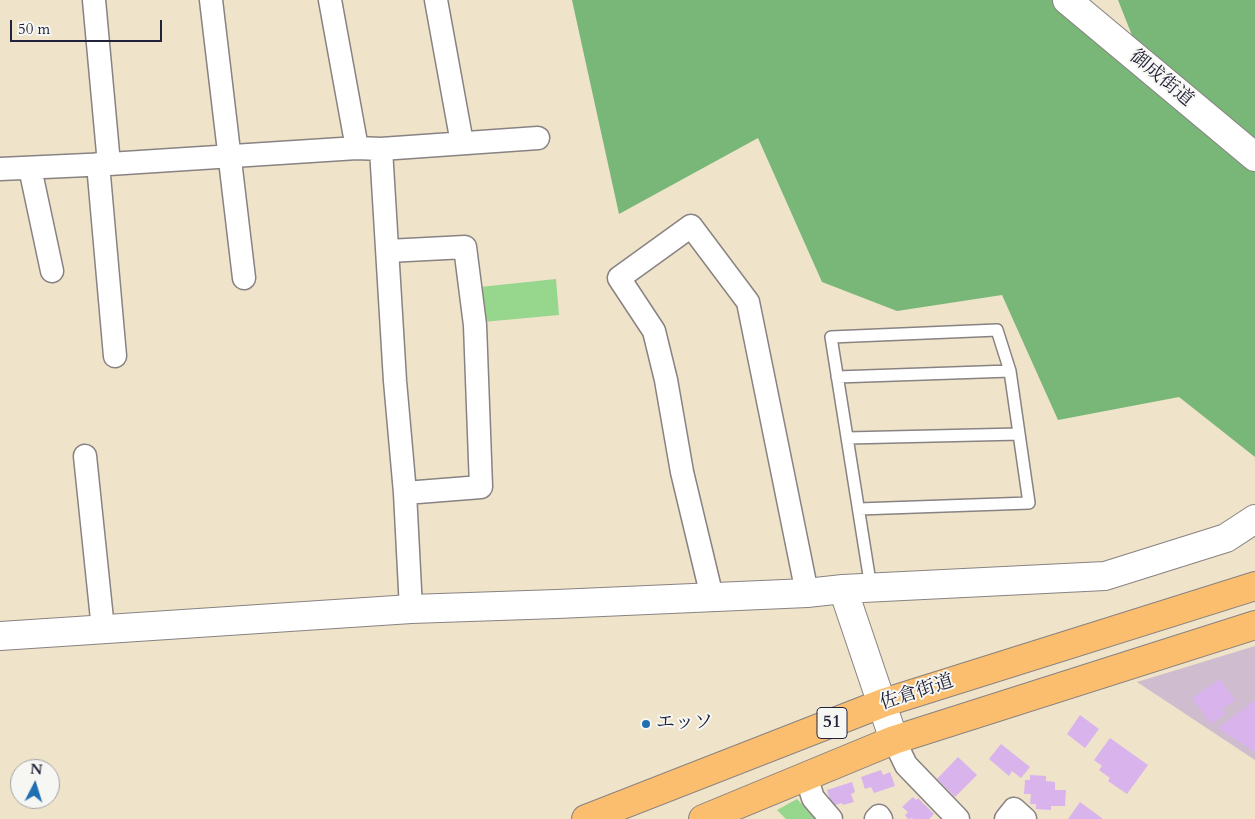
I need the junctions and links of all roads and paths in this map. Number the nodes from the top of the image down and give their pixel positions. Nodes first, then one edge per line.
1 (94, 0) edge
2 (211, 0) edge
3 (330, 0) edge
4 (436, 0) edge
5 (1068, 0) edge
6 (538, 138) dead end
7 (462, 143) junction
8 (357, 148) junction
9 (382, 149) junction
10 (230, 156) junction
11 (1255, 157) edge
12 (103, 164) junction
13 (0, 166) edge
14 (30, 168) junction
15 (388, 251) junction
16 (52, 271) dead end
17 (244, 278) dead end
18 (115, 356) dead end
19 (1010, 371) junction
20 (837, 377) junction
21 (1019, 434) junction
22 (847, 438) junction
23 (85, 456) dead end
24 (405, 493) junction
25 (859, 510) junction
26 (1255, 520) edge
27 (1255, 586) edge
28 (871, 588) junction
29 (843, 589) junction
30 (807, 592) junction
31 (712, 597) junction
32 (411, 609) junction
33 (1255, 625) edge
34 (102, 629) junction
35 (0, 636) edge
36 (883, 703) junction
37 (894, 740) junction
38 (806, 776) junction
39 (586, 819) edge
40 (704, 819) edge
41 (830, 819) edge
42 (876, 819) edge
43 (881, 819) edge
44 (958, 819) edge
45 (1006, 819) edge
46 (1025, 819) edge

1 - 12 street
2 - 10 street
3 - 8 street
4 - 7 street
5 - 11 street, 御成街道
6 - 7 street
7 - 9 street
8 - 9 street
8 - 10 street
9 - 15 street
10 - 12 street
10 - 17 street
12 - 14 street
12 - 18 street
13 - 14 street
14 - 16 street
15 - 24 street
15 - 24 street
19 - 20 lane
19 - 20 lane
19 - 21 lane
20 - 22 lane
21 - 22 lane
21 - 25 lane
22 - 25 lane
23 - 34 street
24 - 32 street
25 - 28 lane
26 - 28 street
27 - 36 highway, 佐倉街道 / 51
28 - 29 street
29 - 30 street
29 - 36 street
30 - 31 street
30 - 31 street
31 - 32 street
32 - 34 street
33 - 37 highway, 佐倉街道 / 51
34 - 35 street
36 - 37 street
36 - 39 highway, 佐倉街道 / 51
37 - 38 highway, 佐倉街道 / 51
37 - 44 street
38 - 40 highway, 佐倉街道 / 51
38 - 41 street
42 - 43 street
45 - 46 street

